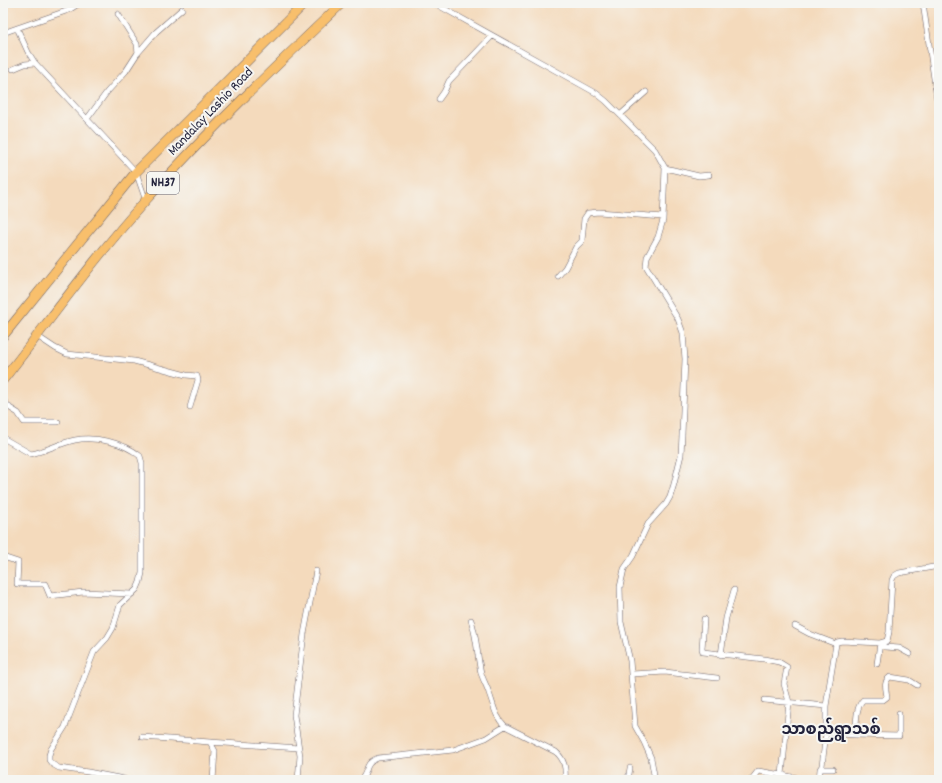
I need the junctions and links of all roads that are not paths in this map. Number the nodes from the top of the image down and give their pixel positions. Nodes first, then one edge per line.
1 (80, 3) edge
2 (305, 3) edge
3 (342, 3) edge
4 (434, 3) edge
5 (923, 3) edge
6 (182, 9) dead end
7 (118, 14) dead end
8 (17, 28) junction
9 (3, 33) edge
10 (492, 36) junction
11 (138, 53) junction
12 (35, 63) junction
13 (13, 69) dead end
14 (646, 92) dead end
15 (439, 99) dead end
16 (939, 113) edge
17 (620, 115) junction
18 (87, 119) junction
19 (665, 168) junction
20 (136, 172) junction
21 (709, 175) dead end
22 (146, 200) junction
23 (663, 216) junction
24 (558, 276) dead end
25 (3, 336) edge
26 (37, 336) junction
27 (3, 380) edge
28 (3, 400) edge
29 (190, 406) dead end
30 (58, 422) dead end
31 (3, 438) edge
32 (3, 556) edge
33 (939, 566) edge
34 (316, 571) dead end
35 (734, 590) dead end
36 (132, 594) junction
37 (471, 620) dead end
38 (704, 620) dead end
39 (795, 626) dead end
40 (836, 644) junction
41 (880, 644) junction
42 (910, 654) dead end
43 (721, 655) junction
44 (877, 664) dead end
45 (632, 674) junction
46 (717, 678) dead end
47 (917, 685) dead end
48 (764, 700) dead end
49 (790, 702) junction
50 (826, 706) junction
51 (899, 714) dead end
52 (505, 726) junction
53 (826, 734) junction
54 (855, 735) junction
55 (142, 737) dead end
56 (210, 742) junction
57 (299, 748) junction
58 (630, 768) dead end
59 (820, 769) junction
60 (833, 769) dead end
61 (782, 775) junction
62 (124, 779) dead end
63 (213, 780) edge
64 (298, 780) edge
65 (360, 780) edge
66 (565, 780) edge
67 (628, 780) edge
68 (655, 780) edge
69 (751, 780) edge
70 (807, 780) edge
71 (819, 780) edge

1 - 8 street
2 - 20 highway, Mandalay Lashio Road / NH37
3 - 22 highway, Mandalay Lashio Road / NH37
4 - 10 street
5 - 16 street
6 - 11 street
7 - 11 street
8 - 9 street
8 - 12 street
10 - 15 street
10 - 17 street
11 - 18 street
12 - 13 street
12 - 18 street
14 - 17 street
17 - 19 street
18 - 20 street
19 - 21 street
19 - 23 street
20 - 22 street
20 - 25 highway, Mandalay Lashio Road / NH37
22 - 26 highway, Mandalay Lashio Road / NH37
23 - 24 street
23 - 45 street
26 - 27 highway, Mandalay Lashio Road / NH37
26 - 29 street
28 - 30 street
31 - 36 street
32 - 36 street
33 - 41 street
34 - 57 street
35 - 43 street
36 - 62 street
37 - 52 street
38 - 43 street
39 - 40 street
40 - 41 street
40 - 50 street
41 - 42 street
41 - 44 street
43 - 49 street
45 - 46 street
45 - 68 street
47 - 54 street
48 - 49 street
49 - 50 street
49 - 61 street
50 - 53 street
51 - 54 street
52 - 65 street
52 - 66 street
53 - 54 street
53 - 59 street
55 - 56 street
56 - 57 street
56 - 63 street
57 - 64 street
58 - 67 street
59 - 60 street
59 - 71 street
61 - 69 street
61 - 70 street

